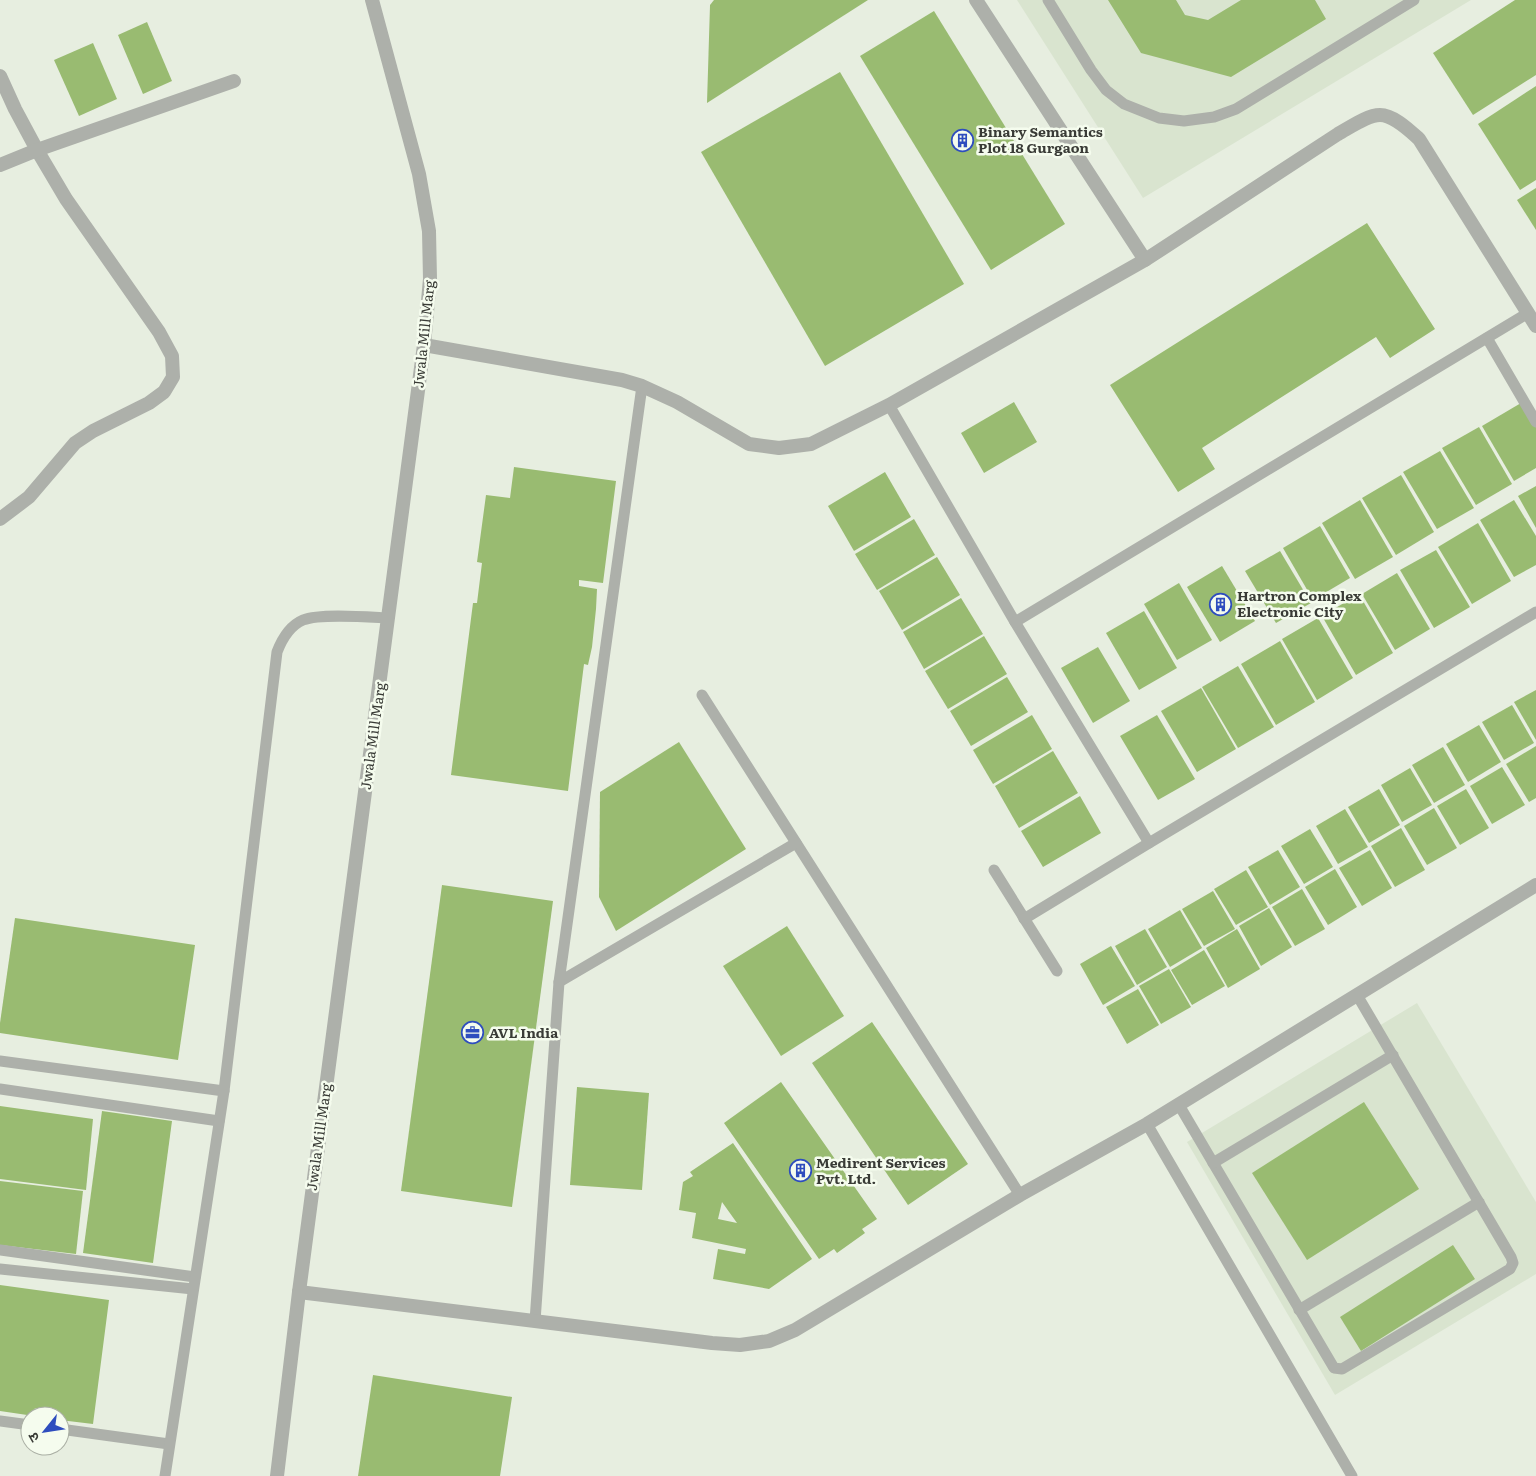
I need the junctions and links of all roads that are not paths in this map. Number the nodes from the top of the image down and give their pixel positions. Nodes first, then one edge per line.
1 (372, 0) edge
2 (976, 0) edge
3 (1048, 0) edge
4 (1414, 0) edge
5 (0, 76) edge
6 (234, 81) dead end
7 (37, 150) junction
8 (0, 165) edge
9 (1145, 260) junction
10 (1528, 313) junction
11 (1536, 326) edge
12 (1487, 338) junction
13 (424, 345) junction
14 (642, 386) junction
15 (889, 405) junction
16 (1536, 422) edge
17 (0, 519) edge
18 (1536, 612) edge
19 (388, 618) junction
20 (1015, 622) junction
21 (702, 695) dead end
22 (796, 842) junction
23 (1149, 842) junction
24 (994, 870) dead end
25 (1536, 885) edge
26 (1024, 919) junction
27 (1057, 971) dead end
28 (559, 982) junction
29 (1357, 995) junction
30 (1393, 1055) junction
31 (0, 1061) edge
32 (0, 1089) edge
33 (224, 1091) junction
34 (1179, 1104) junction
35 (219, 1121) junction
36 (1147, 1124) junction
37 (1213, 1162) junction
38 (1020, 1195) junction
39 (1479, 1202) junction
40 (0, 1250) edge
41 (0, 1269) edge
42 (195, 1277) junction
43 (193, 1289) junction
44 (299, 1292) junction
45 (1299, 1310) junction
46 (535, 1321) junction
47 (0, 1421) edge
48 (20, 1424) edge
49 (70, 1430) edge
50 (169, 1444) junction
51 (165, 1476) edge
52 (277, 1476) edge
53 (1352, 1476) edge

1 - 13 street, Jwala Mill Marg
2 - 9 street
3 - 4 lane
5 - 7 street
6 - 7 street
7 - 8 street
7 - 17 street
9 - 10 street
9 - 15 street
10 - 11 street
10 - 12 lane
12 - 16 lane
12 - 20 lane
13 - 14 street
13 - 19 street, Jwala Mill Marg
14 - 15 street
14 - 28 lane
15 - 20 lane
18 - 23 lane
19 - 33 lane
19 - 44 street, Jwala Mill Marg
20 - 23 lane
21 - 22 lane
22 - 28 lane
22 - 38 lane
23 - 26 lane
24 - 26 lane
25 - 29 street
26 - 27 lane
28 - 46 lane
29 - 30 lane
29 - 34 street
30 - 37 lane
30 - 39 lane
31 - 33 lane
32 - 35 lane
33 - 35 lane
34 - 36 street
34 - 37 lane
35 - 42 lane
36 - 38 street
36 - 53 lane
37 - 45 lane
38 - 46 street
39 - 45 lane
39 - 45 lane
40 - 42 lane
41 - 43 lane
42 - 43 lane
43 - 50 lane
44 - 46 street
44 - 52 street, Jwala Mill Marg
47 - 48 lane
49 - 50 lane
50 - 51 lane

